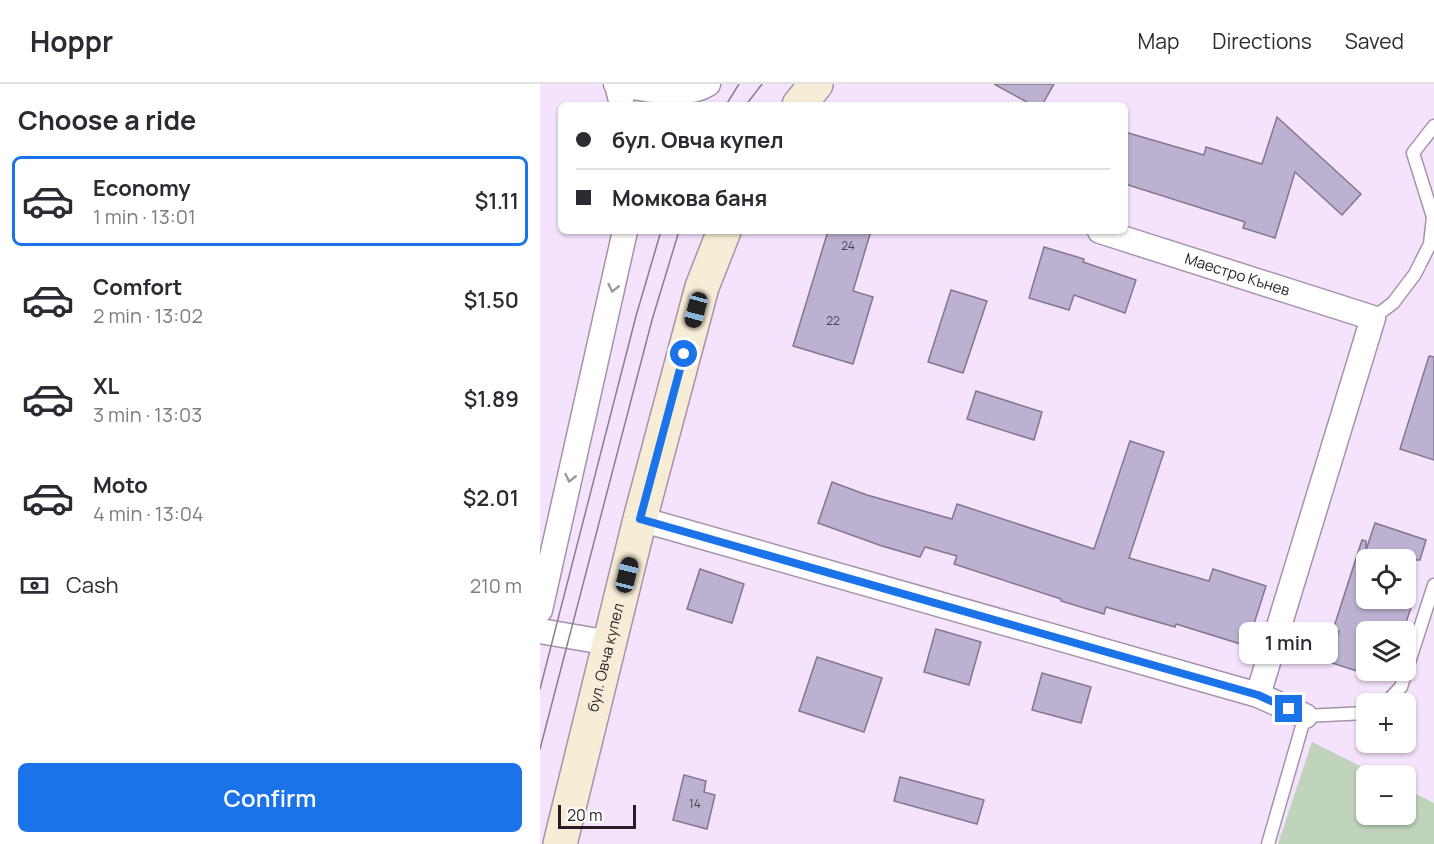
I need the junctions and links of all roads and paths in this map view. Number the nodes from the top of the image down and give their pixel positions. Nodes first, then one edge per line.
1 (616, 84) edge
2 (708, 84) edge
3 (816, 84) edge
4 (621, 102) edge
5 (801, 102) edge
6 (1434, 126) edge
7 (624, 234) edge
8 (723, 234) edge
9 (1109, 234) edge
10 (1373, 318) junction
11 (640, 519) junction
12 (1434, 585) edge
13 (540, 610) edge
14 (540, 631) edge
15 (610, 643) junction
16 (1395, 693) edge
17 (1258, 695) junction
18 (1356, 713) edge
19 (1305, 716) junction
20 (560, 844) edge
21 (1268, 844) edge

1 - 2 street
1 - 4 street
3 - 5 main road
6 - 10 lane
7 -> 13 street
8 - 11 main road, бул. Овча купел
9 - 10 street, Маестро Кънев
10 - 17 street
11 - 15 main road, бул. Овча купел
11 - 17 street
12 - 16 lane
14 - 15 street
15 - 20 main road, бул. Овча купел
17 - 19 street
18 - 19 lane
19 - 21 lane

